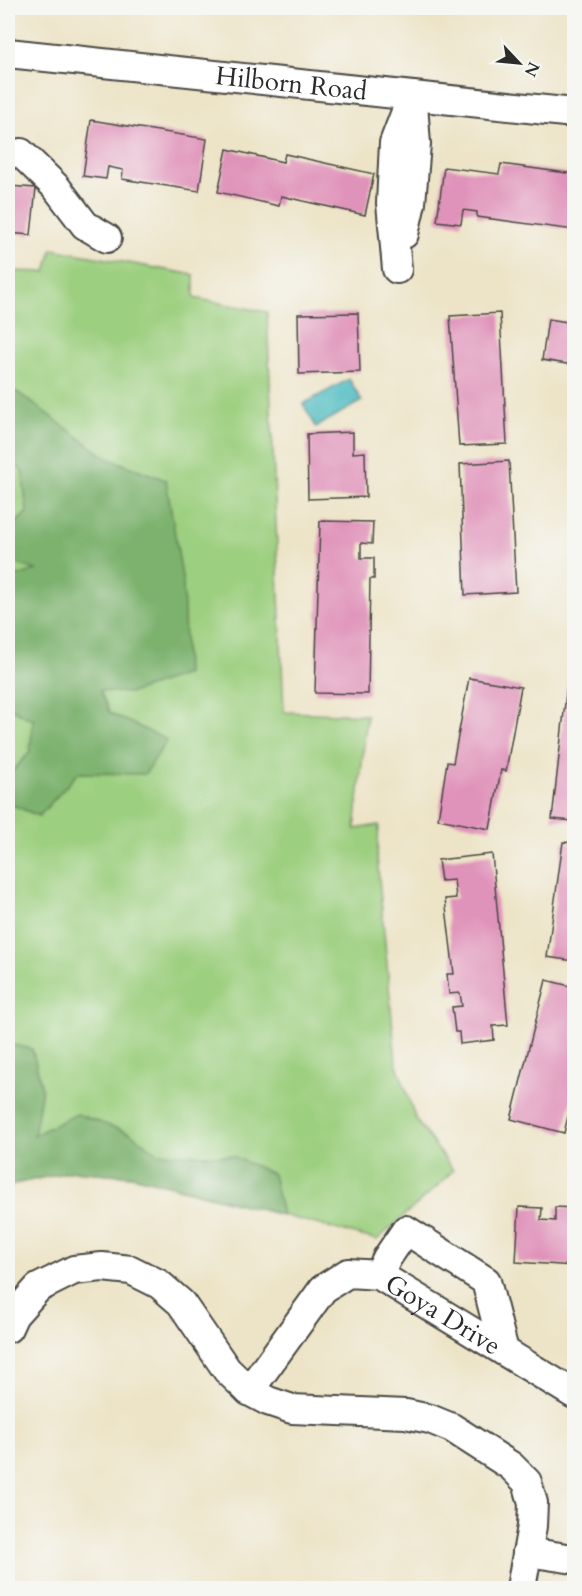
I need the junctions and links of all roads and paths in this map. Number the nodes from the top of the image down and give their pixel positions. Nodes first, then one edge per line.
1 (8, 53) edge
2 (574, 113) edge
3 (21, 153) dead end
4 (107, 238) dead end
5 (379, 1275) junction
6 (8, 1328) edge
7 (504, 1351) junction
8 (249, 1391) junction
9 (574, 1394) edge
10 (527, 1552) junction
11 (574, 1560) edge
12 (521, 1588) edge

1 - 2 street, Hilborn Road
3 - 4 street
5 - 7 street, Goya Drive
5 - 7 street
5 - 8 street, Goya Drive
6 - 8 street
7 - 9 street, Goya Drive
8 - 10 street
10 - 11 street
10 - 12 street

